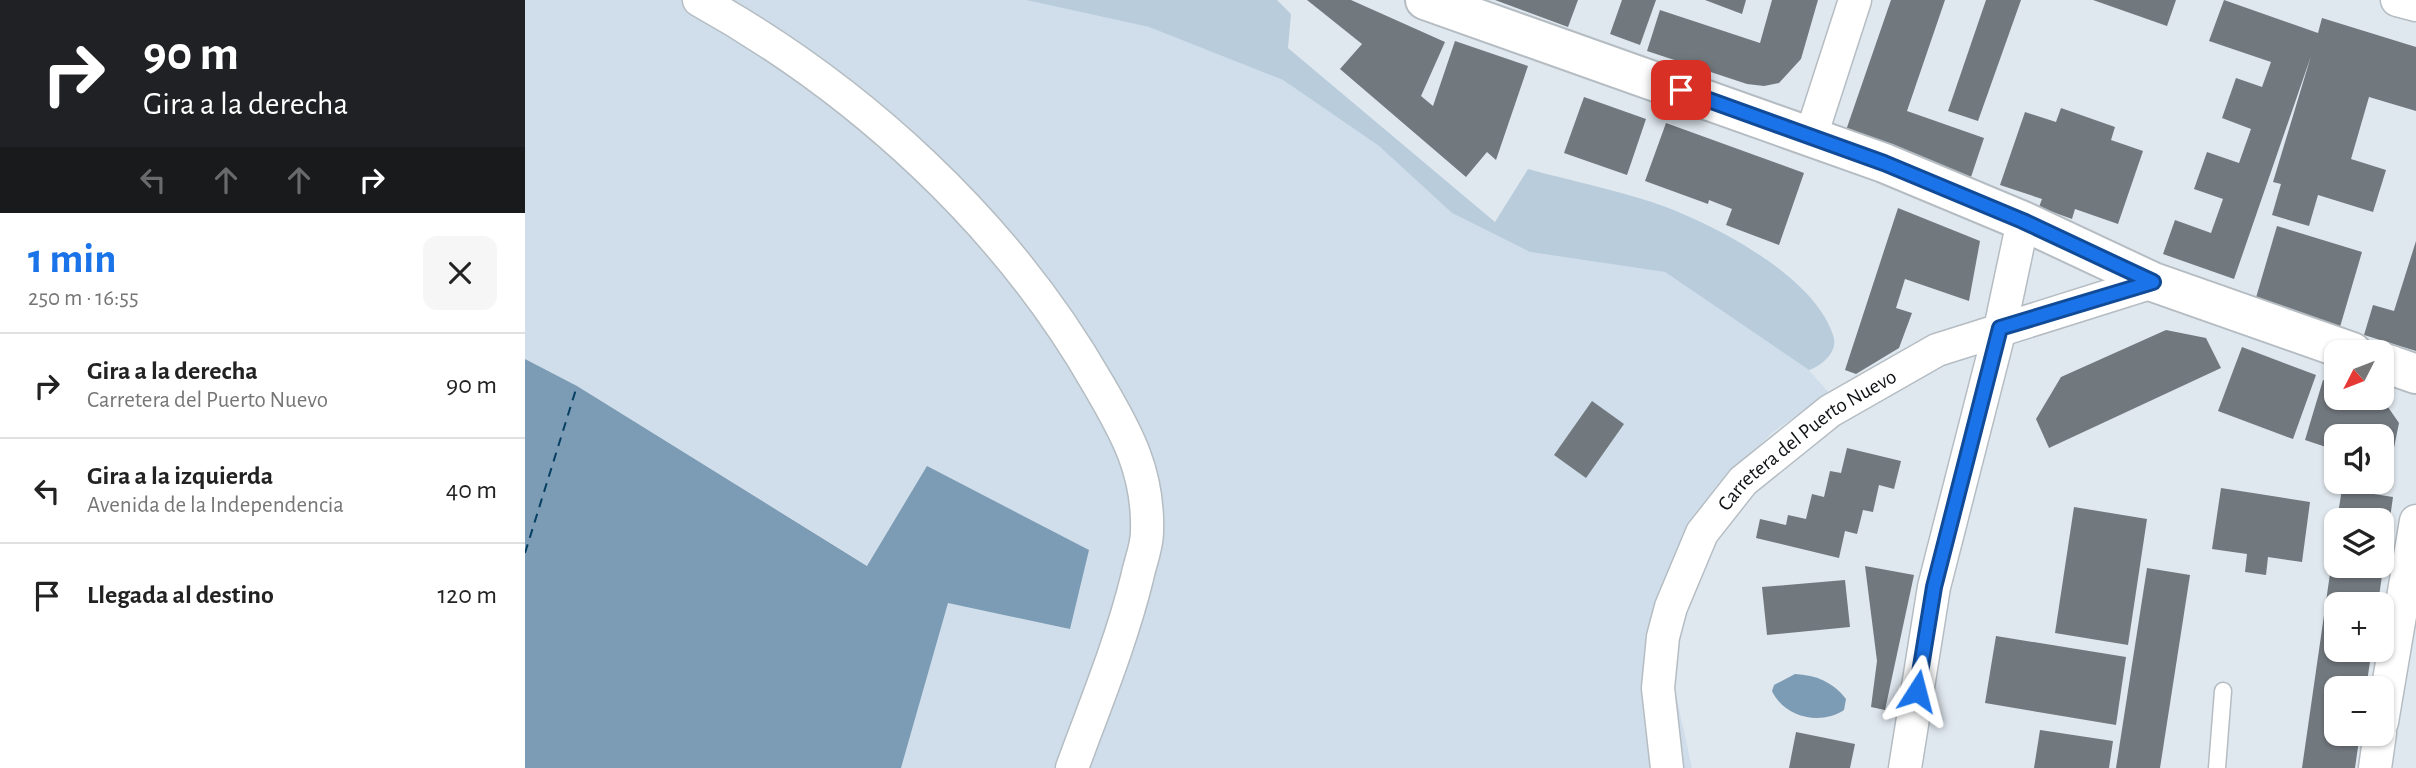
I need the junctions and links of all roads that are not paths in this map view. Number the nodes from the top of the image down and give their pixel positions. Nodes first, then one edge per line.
1 (699, 0) edge
2 (1425, 0) edge
3 (1855, 0) edge
4 (2397, 0) edge
5 (2416, 5) edge
6 (1811, 136) junction
7 (2023, 221) junction
8 (2153, 282) junction
9 (2000, 328) junction
10 (2324, 342) edge
11 (2394, 366) edge
12 (2416, 374) edge
13 (2416, 521) edge
14 (2403, 670) edge
15 (2223, 691) dead end
16 (2394, 692) edge
17 (2378, 746) edge
18 (1072, 768) edge
19 (1667, 768) edge
20 (1905, 768) edge
21 (2217, 768) edge
22 (2375, 768) edge

1 - 18 street
2 - 6 main road
3 - 6 street
4 - 5 street
6 - 7 main road
7 - 8 main road
7 - 9 street
8 - 9 street, Carretera del Puerto Nuevo
8 - 10 main road
9 - 19 street, Carretera del Puerto Nuevo
9 - 20 street
11 - 12 main road
13 - 14 street
14 - 16 street
15 - 21 lane
17 - 22 street

